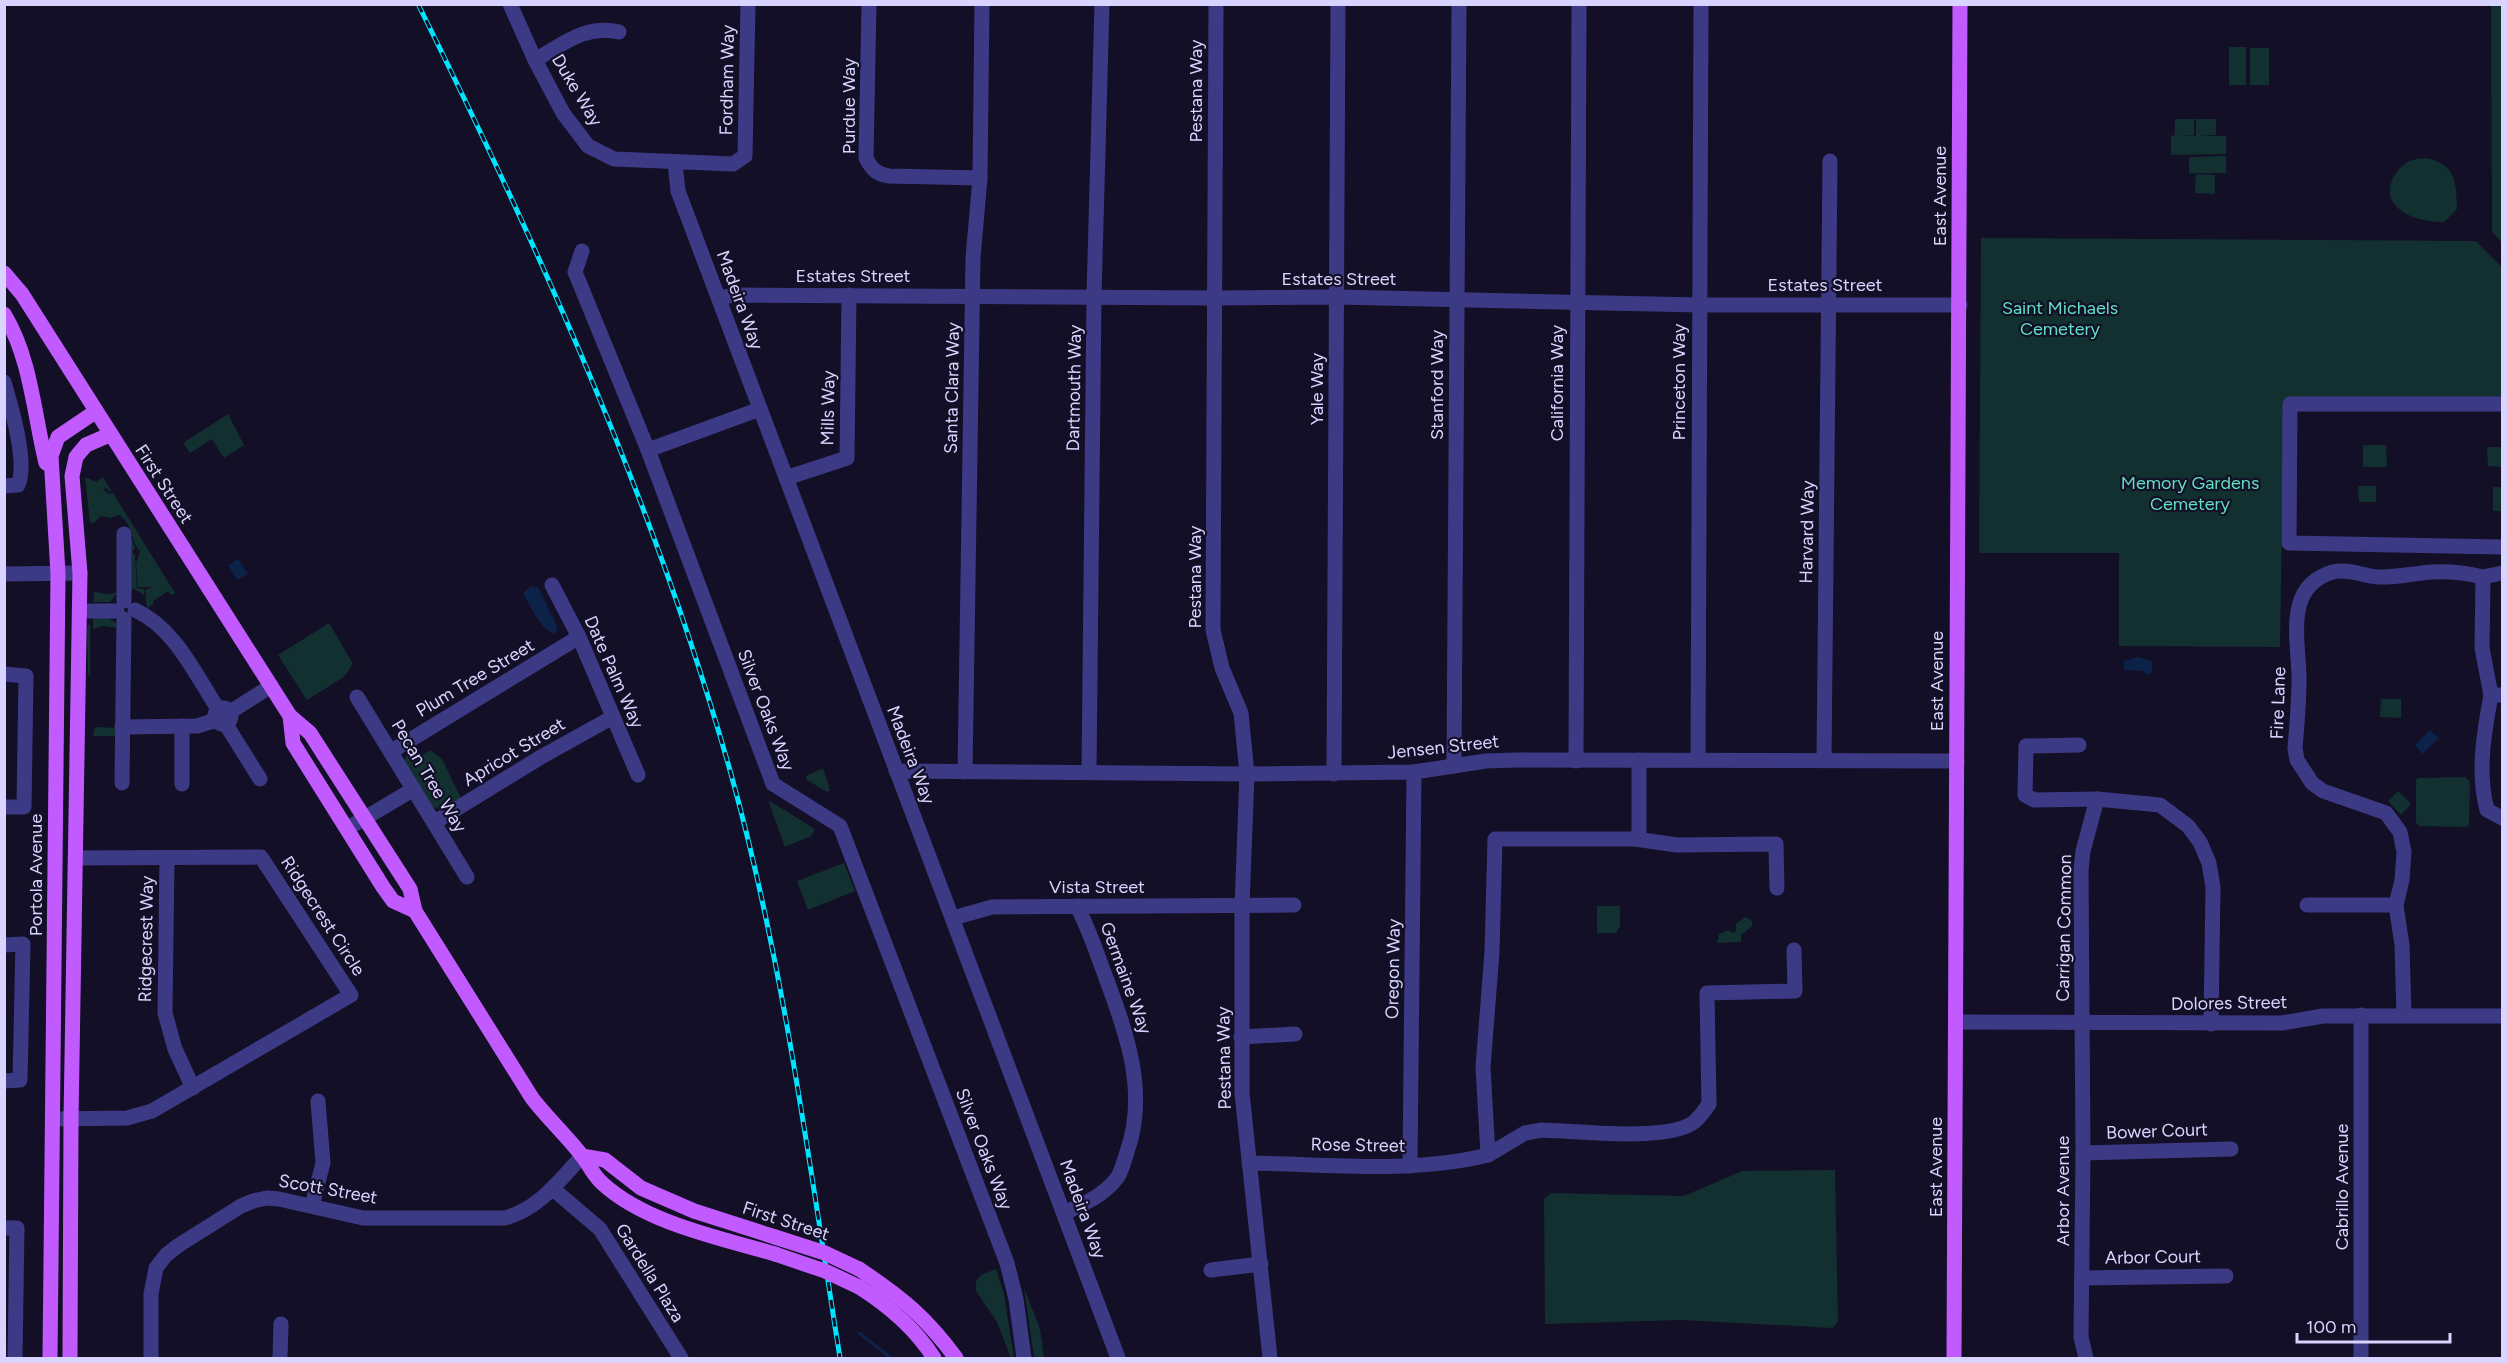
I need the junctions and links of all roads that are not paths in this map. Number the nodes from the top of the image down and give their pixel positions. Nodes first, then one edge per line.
1 (510, 4) edge
2 (748, 4) edge
3 (869, 4) edge
4 (982, 4) edge
5 (1102, 4) edge
6 (1216, 4) edge
7 (1338, 4) edge
8 (1459, 4) edge
9 (1579, 4) edge
10 (1701, 4) edge
11 (1960, 4) edge
12 (619, 32) dead end
13 (536, 60) junction
14 (1830, 161) dead end
15 (675, 163) junction
16 (980, 178) junction
17 (582, 251) dead end
18 (4, 273) edge
19 (849, 295) junction
20 (973, 296) junction
21 (1094, 296) junction
22 (1337, 297) junction
23 (719, 298) junction
24 (1216, 298) junction
25 (1457, 299) junction
26 (1577, 303) junction
27 (1699, 305) junction
28 (1829, 305) junction
29 (1960, 305) junction
30 (4, 314) edge
31 (4, 382) edge
32 (2502, 404) edge
33 (760, 409) junction
34 (95, 412) junction
35 (109, 435) junction
36 (648, 450) junction
37 (786, 478) junction
38 (4, 486) edge
39 (53, 492) junction
40 (124, 534) dead end
41 (2502, 547) edge
42 (58, 573) junction
43 (80, 573) junction
44 (2502, 573) edge
45 (4, 574) edge
46 (2483, 577) junction
47 (552, 585) dead end
48 (125, 610) junction
49 (80, 611) junction
50 (579, 637) junction
51 (4, 674) edge
52 (271, 686) junction
53 (2497, 695) edge
54 (357, 697) dead end
55 (222, 716) junction
56 (290, 716) junction
57 (613, 717) junction
58 (182, 726) junction
59 (122, 727) junction
60 (2079, 745) dead end
61 (392, 751) junction
62 (1639, 760) junction
63 (1698, 760) junction
64 (1824, 760) junction
65 (1576, 761) junction
66 (1957, 761) junction
67 (1454, 766) junction
68 (896, 771) junction
69 (965, 772) junction
70 (1089, 772) junction
71 (1414, 772) junction
72 (1246, 774) junction
73 (1334, 774) junction
74 (638, 775) dead end
75 (260, 779) dead end
76 (122, 783) dead end
77 (182, 784) dead end
78 (414, 789) junction
79 (2097, 799) junction
80 (4, 807) edge
81 (364, 818) junction
82 (2502, 818) edge
83 (435, 822) junction
84 (348, 828) junction
85 (1639, 839) junction
86 (77, 858) junction
87 (167, 858) junction
88 (467, 877) dead end
89 (1777, 888) dead end
90 (1294, 905) dead end
91 (2307, 905) dead end
92 (1077, 906) junction
93 (2396, 906) junction
94 (1242, 907) junction
95 (415, 911) junction
96 (953, 918) junction
97 (4, 945) edge
98 (1794, 950) dead end
99 (2361, 1015) junction
100 (2404, 1015) junction
101 (2502, 1016) edge
102 (1956, 1022) junction
103 (2083, 1023) junction
104 (2211, 1024) junction
105 (1295, 1034) dead end
106 (1241, 1037) junction
107 (4, 1081) edge
108 (193, 1088) junction
109 (318, 1101) dead end
110 (54, 1119) junction
111 (71, 1120) junction
112 (2231, 1149) dead end
113 (2083, 1153) junction
114 (1488, 1155) junction
115 (582, 1156) junction
116 (1249, 1163) junction
117 (1410, 1166) junction
118 (553, 1189) junction
119 (312, 1206) junction
120 (1064, 1214) junction
121 (4, 1228) edge
122 (1261, 1264) junction
123 (1211, 1270) dead end
124 (2226, 1276) dead end
125 (2082, 1278) junction
126 (281, 1324) dead end
127 (15, 1359) edge
128 (50, 1359) edge
129 (70, 1359) edge
130 (151, 1359) edge
131 (280, 1359) edge
132 (681, 1359) edge
133 (934, 1359) edge
134 (956, 1359) edge
135 (1024, 1359) edge
136 (1118, 1359) edge
137 (1270, 1359) edge
138 (1954, 1359) edge
139 (2086, 1359) edge
140 (2361, 1359) edge

1 - 13 street, Duke Way
2 - 15 street, Fordham Way
3 - 16 street, Purdue Way
4 - 16 street, Santa Clara Way
5 - 21 street, Dartmouth Way
6 - 24 street, Pestana Way
7 - 22 street, Yale Way
8 - 25 street, Stanford Way
9 - 26 street, California Way
10 - 27 street, Princeton Way
11 - 29 main road, East Avenue
12 - 13 street
13 - 15 street, Duke Way
14 - 28 street, Harvard Way
15 - 23 street, Madeira Way
16 - 20 street, Santa Clara Way
17 - 36 street, Silver Oaks Way
18 - 34 main road, First Street
19 - 20 street, Estates Street
19 - 23 street, Estates Street
19 - 37 street, Mills Way
20 - 21 street, Estates Street
20 - 69 street, Santa Clara Way
21 - 24 street, Estates Street
21 - 70 street, Dartmouth Way
22 - 24 street, Estates Street
22 - 25 street, Estates Street
22 - 73 street, Yale Way
23 - 33 street, Madeira Way
24 - 72 street, Pestana Way
25 - 26 street, Estates Street
25 - 67 street, Stanford Way
26 - 27 street, Estates Street
26 - 65 street, California Way
27 - 28 street, Estates Street
27 - 63 street, Princeton Way
28 - 29 street, Estates Street
28 - 64 street, Harvard Way
29 - 66 main road, East Avenue
30 - 39 main road
31 - 38 street
32 - 41 street
33 - 36 street
33 - 37 street, Madeira Way
34 - 35 main road, First Street
34 - 39 main road, Portola Avenue
35 - 43 main road
35 - 52 main road, First Street
36 - 135 street, Silver Oaks Way
37 - 68 street, Madeira Way
39 - 42 main road, Portola Avenue
40 - 48 street
42 - 43 street
42 - 45 street
42 - 110 main road, Portola Avenue
43 - 49 main road
44 - 46 street, Fire Lane
46 - 53 street
46 - 93 street, Fire Lane
47 - 50 street, Date Palm Way
48 - 49 street
48 - 55 street
48 - 59 street
49 - 86 main road
50 - 57 street, Date Palm Way
50 - 61 street, Plum Tree Street
51 - 80 street
52 - 55 street
52 - 56 main road, First Street
53 - 82 street
54 - 61 street, Pecan Tree Way
55 - 58 street
55 - 75 street
56 - 81 main road, First Street
56 - 84 main road, First Street
57 - 74 street, Date Palm Way
57 - 83 street, Apricot Street
58 - 59 street
58 - 77 street
59 - 76 street
60 - 79 street
61 - 78 street, Pecan Tree Way
62 - 63 street, Jensen Street
62 - 65 street, Jensen Street
62 - 85 street
63 - 64 street, Jensen Street
64 - 66 street, Jensen Street
65 - 67 street, Jensen Street
66 - 102 main road, East Avenue
67 - 71 street, Jensen Street
68 - 69 street, Jensen Street
68 - 96 street, Madeira Way
69 - 70 street, Jensen Street
70 - 72 street, Jensen Street
71 - 73 street, Jensen Street
71 - 117 street, Oregon Way
72 - 73 street, Jensen Street
72 - 94 street, Pestana Way
78 - 81 street
78 - 83 street, Pecan Tree Way
79 - 103 street, Carrigan Common
79 - 104 street
81 - 84 street
81 - 95 main road, First Street
83 - 88 street, Pecan Tree Way
84 - 95 main road, First Street
85 - 89 street
85 - 114 street
86 - 87 street, Ridgecrest Circle
86 - 111 main road
87 - 108 street, Ridgecrest Way
87 - 108 street, Ridgecrest Circle
90 - 94 street, Vista Street
91 - 93 street
92 - 94 street, Vista Street
92 - 96 street, Vista Street
92 - 120 street, Germaine Way
93 - 100 street, Fire Lane
94 - 106 street, Pestana Way
95 - 115 main road, First Street
96 - 120 street, Madeira Way
97 - 107 street
98 - 114 street, Rose Street
99 - 100 street, Dolores Street
99 - 104 street, Dolores Street
99 - 140 street, Cabrillo Avenue
100 - 101 street, Dolores Street
102 - 103 street, Dolores Street
102 - 138 main road, East Avenue
103 - 104 street, Dolores Street
103 - 113 street, Arbor Avenue
105 - 106 street
106 - 116 street, Pestana Way
108 - 111 street, Ridgecrest Circle
109 - 119 street
110 - 111 street, Ridgecrest Circle
110 - 128 main road, Portola Avenue
111 - 129 main road
112 - 113 street, Bower Court
113 - 125 street, Arbor Avenue
114 - 117 street, Rose Street
115 - 118 street, Scott Street
115 - 133 main road, First Street, bridge
115 - 134 main road, First Street, bridge
116 - 117 street, Rose Street
116 - 122 street, Pestana Way
118 - 119 street, Scott Street
118 - 132 street, Gardella Plaza
119 - 130 street, Scott Street
120 - 136 street, Madeira Way
121 - 127 street
122 - 123 street
122 - 137 street, Pestana Way
124 - 125 street, Arbor Court
125 - 139 street, Arbor Avenue
126 - 131 street

